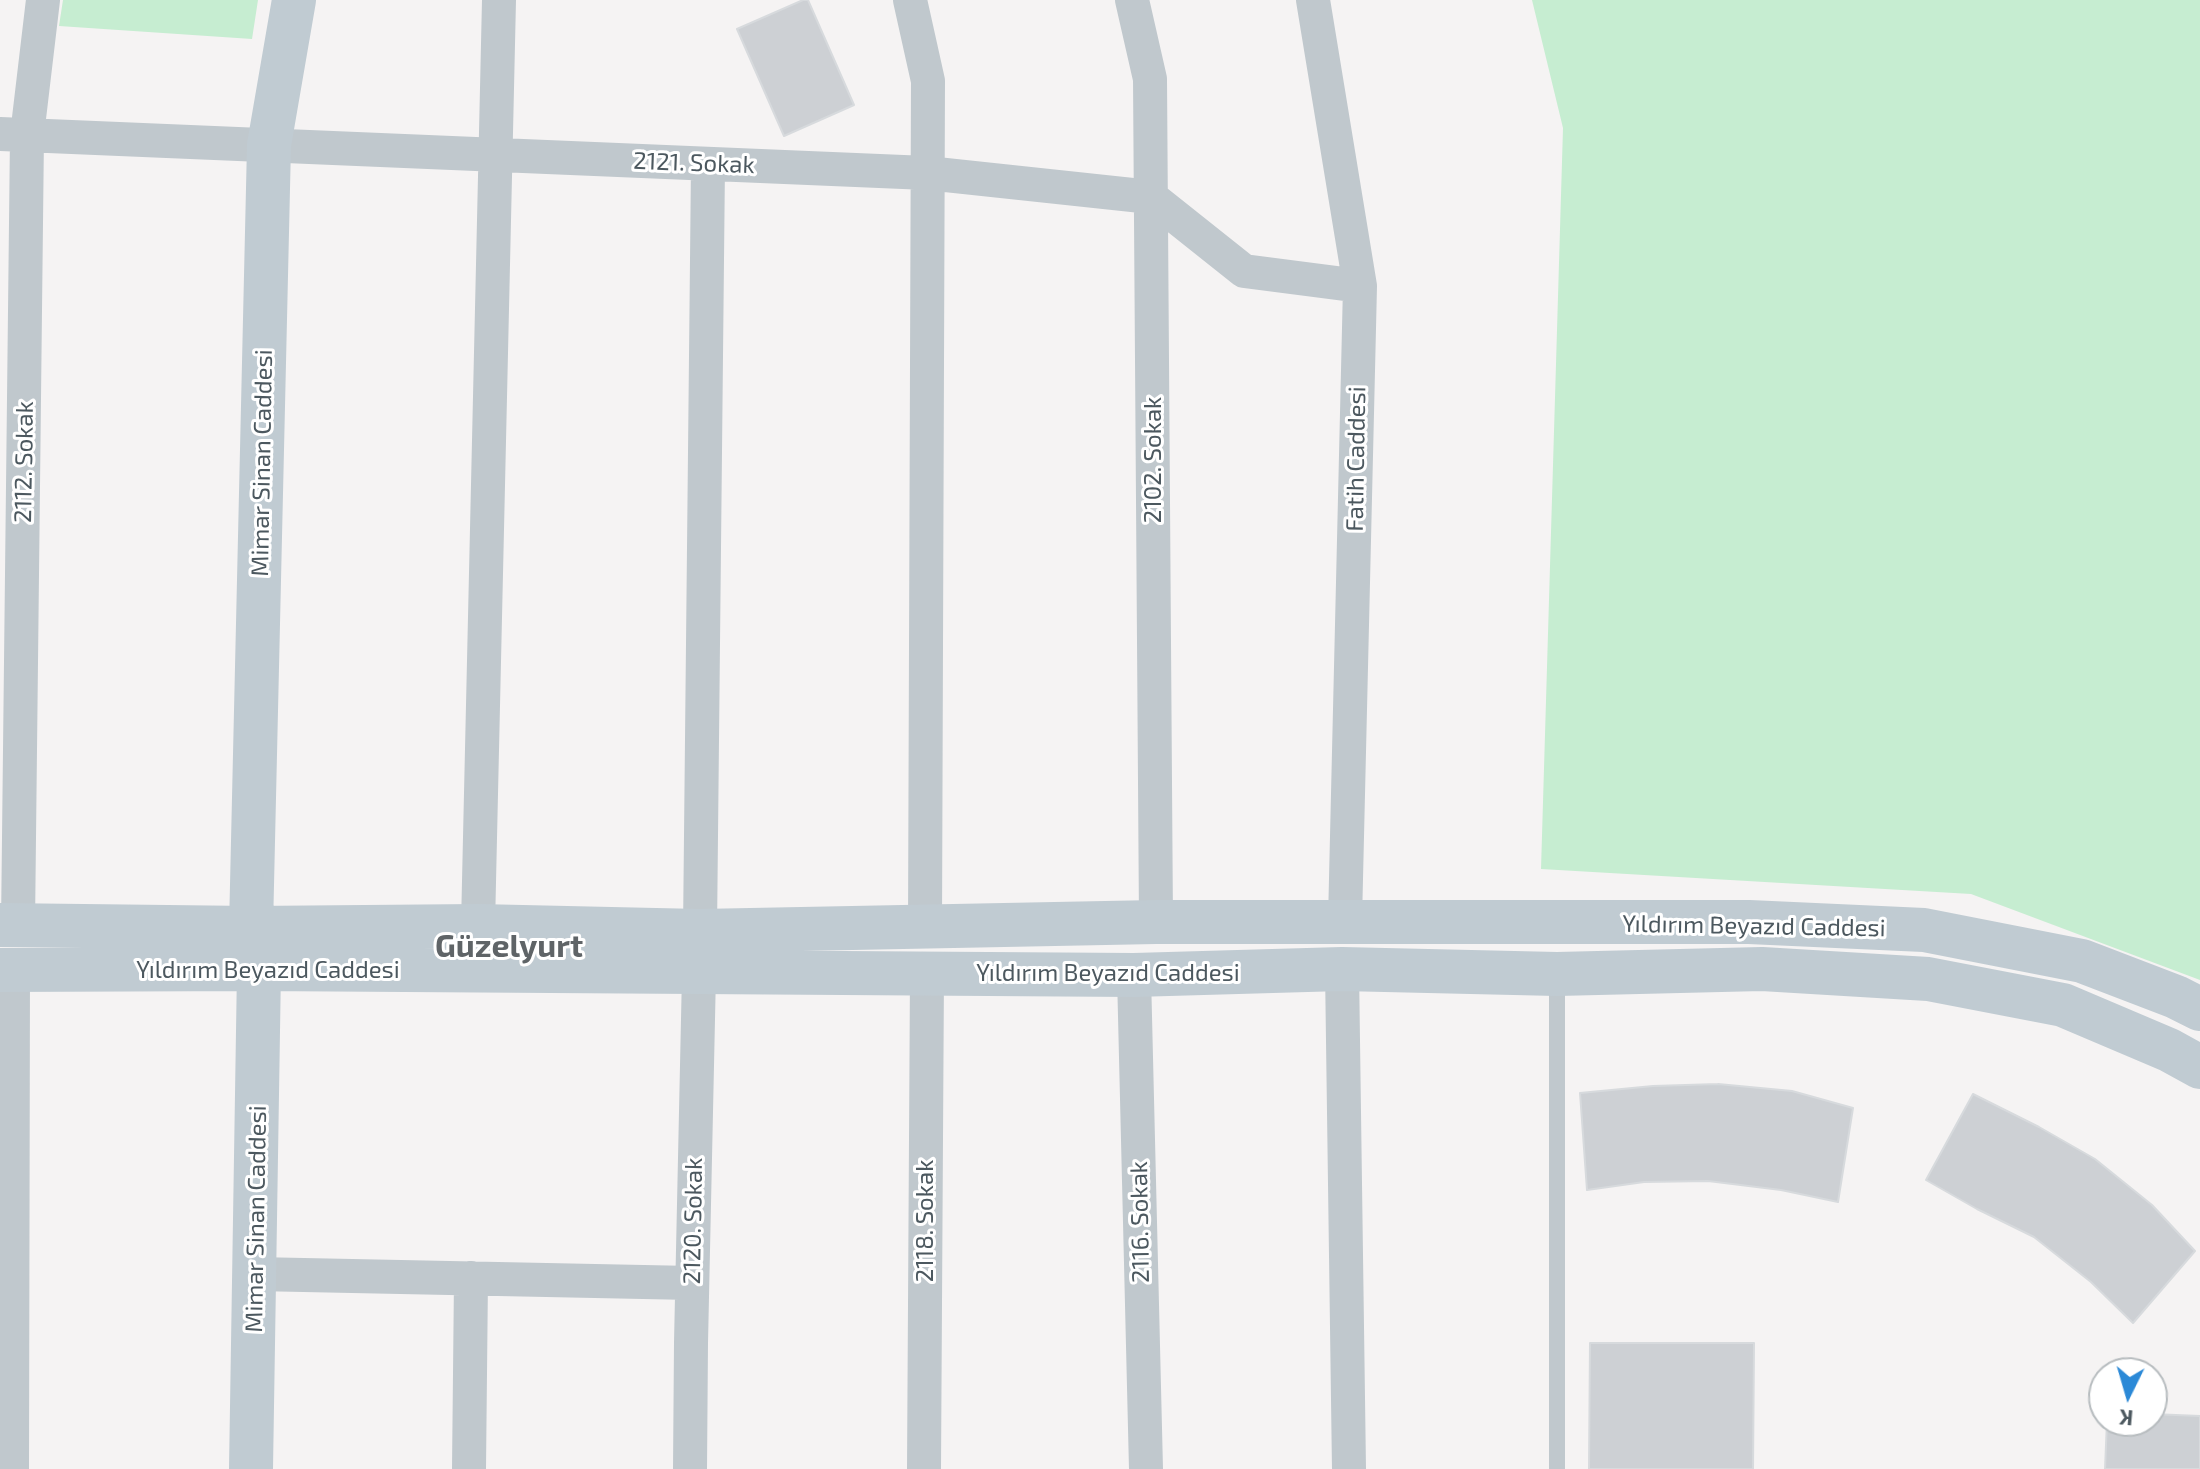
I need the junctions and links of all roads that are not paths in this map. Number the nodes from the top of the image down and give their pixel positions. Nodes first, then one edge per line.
1 (43, 0) edge
2 (294, 0) edge
3 (499, 0) edge
4 (910, 0) edge
5 (1132, 0) edge
6 (1313, 0) edge
7 (14, 135) edge
8 (269, 145) junction
9 (495, 155) junction
10 (708, 164) junction
11 (927, 173) junction
12 (1151, 197) junction
13 (1360, 286) junction
14 (1345, 921) junction
15 (1156, 922) junction
16 (9, 925) edge
17 (478, 926) junction
18 (925, 927) junction
19 (255, 949) junction
20 (700, 952) junction
21 (1342, 969) junction
22 (7, 970) edge
23 (927, 973) junction
24 (1557, 974) junction
25 (1134, 975) junction
26 (2200, 1009) edge
27 (2200, 1067) edge
28 (255, 1274) junction
29 (471, 1278) junction
30 (692, 1283) junction
31 (12, 1469) edge
32 (251, 1469) edge
33 (469, 1469) edge
34 (690, 1469) edge
35 (924, 1469) edge
36 (1146, 1469) edge
37 (1349, 1469) edge
38 (1557, 1469) edge

1 - 7 street, 2112. Sokak
2 - 8 main road, Mimar Sinan Caddesi
3 - 9 street
4 - 11 street
5 - 12 street, 2102. Sokak
6 - 13 street, Fatih Caddesi
7 - 8 street, 2121. Sokak
7 - 16 street, 2112. Sokak
8 - 9 street, 2121. Sokak
8 - 19 main road, Mimar Sinan Caddesi
9 - 10 street, 2121. Sokak
9 - 17 street
10 - 11 street, 2121. Sokak
10 - 20 street, 2120. Sokak
11 - 12 street, 2121. Sokak
11 - 18 street
12 - 13 street
12 - 15 street, 2102. Sokak
13 - 14 street, Fatih Caddesi
14 - 15 main road, Yıldırım Beyazıd Caddesi
14 - 21 main road
14 - 26 main road, Yıldırım Beyazıd Caddesi
15 - 18 main road, Yıldırım Beyazıd Caddesi
16 - 19 main road, Yıldırım Beyazıd Caddesi
16 - 22 main road
17 - 19 main road, Yıldırım Beyazıd Caddesi
17 - 20 main road, Yıldırım Beyazıd Caddesi
18 - 20 main road, Yıldırım Beyazıd Caddesi
19 - 20 main road, Yıldırım Beyazıd Caddesi
19 - 22 main road, Yıldırım Beyazıd Caddesi
19 - 28 main road, Mimar Sinan Caddesi
20 - 23 main road, Yıldırım Beyazıd Caddesi
20 - 30 street, 2120. Sokak
21 - 24 main road, Yıldırım Beyazıd Caddesi
21 - 25 main road, Yıldırım Beyazıd Caddesi
21 - 37 street
22 - 31 street
23 - 25 main road, Yıldırım Beyazıd Caddesi
23 - 35 street, 2118. Sokak
24 - 27 main road, Yıldırım Beyazıd Caddesi
24 - 38 lane
25 - 36 street, 2116. Sokak
28 - 29 street
28 - 32 main road, Mimar Sinan Caddesi
29 - 30 street
29 - 33 street
30 - 34 street, 2120. Sokak

